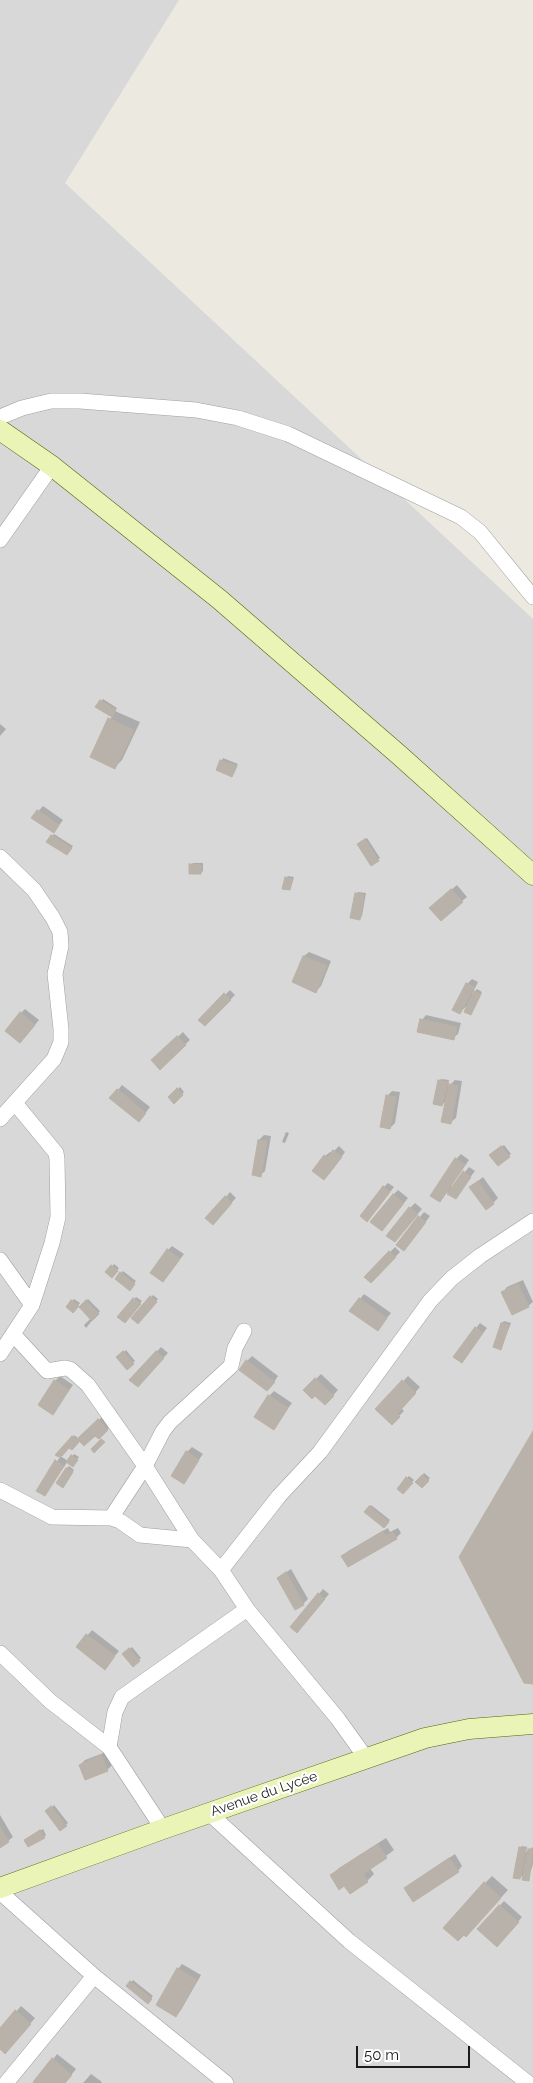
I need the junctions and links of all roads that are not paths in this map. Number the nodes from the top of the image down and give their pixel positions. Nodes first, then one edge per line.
1 (0, 417) edge
2 (0, 430) edge
3 (52, 466) junction
4 (0, 540) edge
5 (533, 597) edge
6 (0, 857) edge
7 (533, 875) edge
8 (15, 1102) junction
9 (0, 1119) edge
10 (533, 1221) edge
11 (0, 1260) edge
12 (32, 1305) junction
13 (244, 1330) dead end
14 (13, 1334) junction
15 (0, 1354) edge
16 (145, 1466) junction
17 (0, 1490) edge
18 (111, 1518) junction
19 (192, 1540) junction
20 (221, 1570) junction
21 (246, 1609) junction
22 (0, 1653) edge
23 (533, 1724) edge
24 (109, 1747) junction
25 (366, 1758) junction
26 (209, 1813) junction
27 (163, 1829) junction
28 (0, 1888) edge
29 (0, 1892) edge
30 (94, 1976) junction
31 (6, 2083) edge
32 (226, 2083) edge
33 (528, 2083) edge

1 - 5 street
2 - 3 main road
3 - 4 street
3 - 7 main road
6 - 8 street
8 - 9 street
8 - 12 street
10 - 20 street
11 - 12 street
12 - 14 street
13 - 16 street
14 - 15 street
14 - 16 street
16 - 18 street
16 - 19 street
17 - 18 street
18 - 19 street
19 - 20 street
20 - 21 street
21 - 24 street
21 - 25 street
22 - 24 street
23 - 25 main road, Avenue du Lycée
24 - 27 street
25 - 26 main road, Avenue du Lycée
26 - 27 main road, Avenue du Lycée
26 - 33 street
27 - 28 main road, Avenue du Lycée
29 - 30 street
30 - 31 street
30 - 32 street

